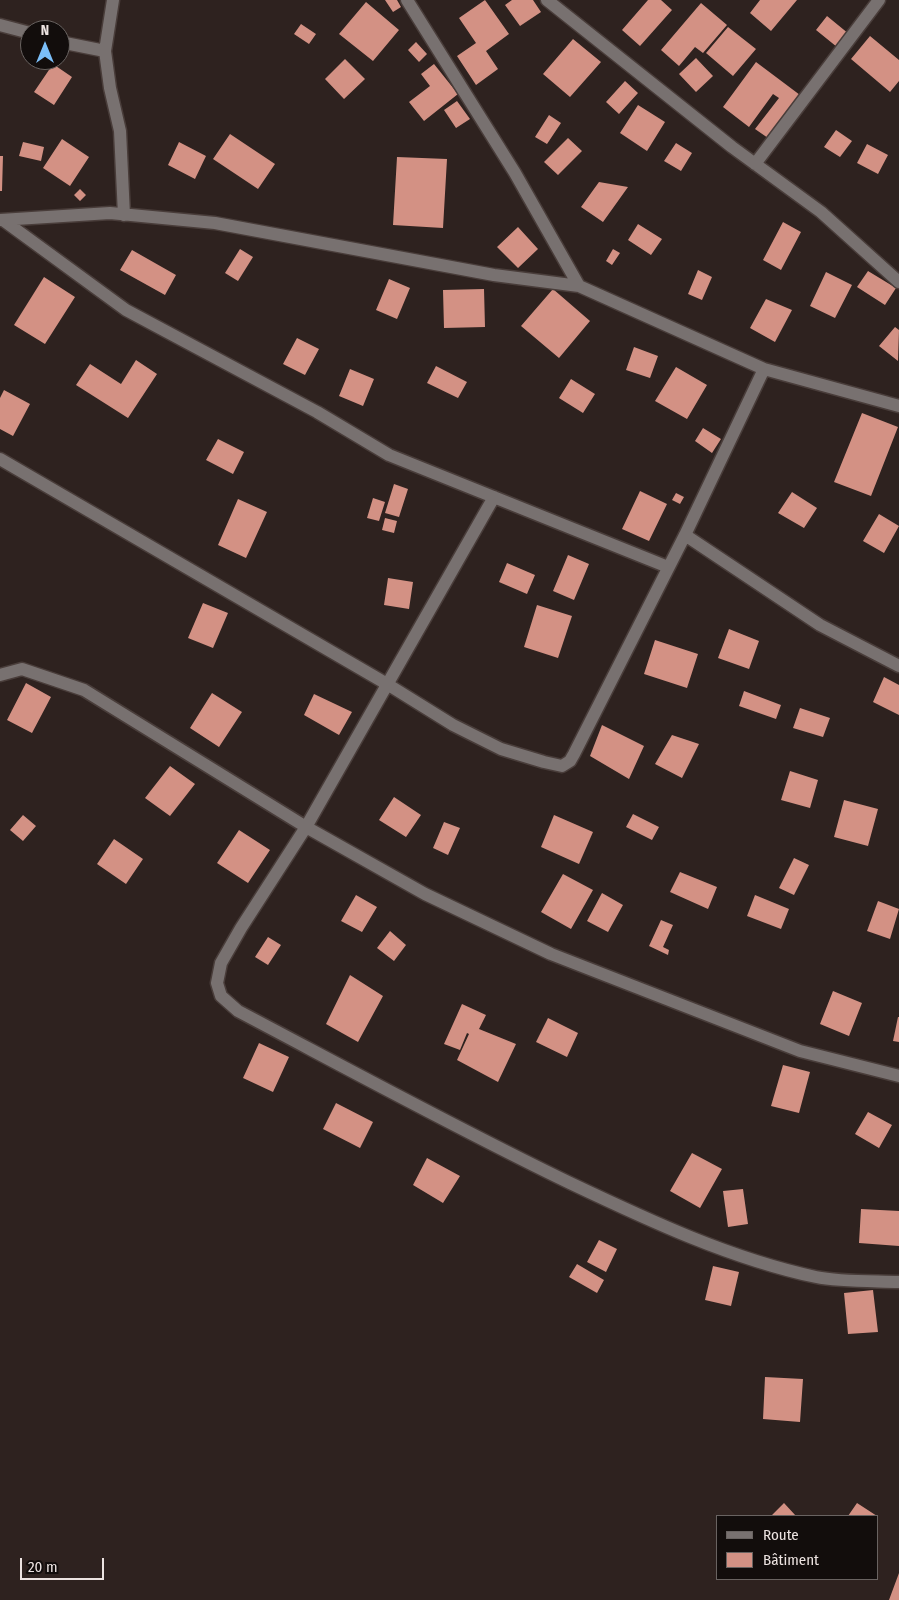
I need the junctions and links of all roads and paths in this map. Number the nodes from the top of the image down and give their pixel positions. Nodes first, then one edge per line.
1 (113, 0) edge
2 (407, 0) edge
3 (547, 0) edge
4 (879, 0) edge
5 (0, 25) edge
6 (20, 30) edge
7 (70, 44) edge
8 (105, 51) junction
9 (755, 164) junction
10 (124, 215) junction
11 (2, 220) edge
12 (899, 282) edge
13 (579, 286) junction
14 (764, 369) junction
15 (899, 406) edge
16 (0, 459) edge
17 (494, 497) junction
18 (685, 535) junction
19 (668, 566) junction
20 (899, 666) edge
21 (0, 675) edge
22 (387, 684) junction
23 (306, 828) junction
24 (899, 1076) edge
25 (899, 1282) edge

1 - 8 street
2 - 13 street
3 - 9 street
4 - 9 street
5 - 6 street
7 - 8 street
8 - 10 street
9 - 12 street
10 - 11 street
10 - 13 street
11 - 17 street
13 - 14 street
14 - 15 street
14 - 18 street
16 - 22 street
17 - 19 street
17 - 22 street
18 - 19 street
18 - 20 street
19 - 22 street
21 - 23 street
22 - 23 street
23 - 24 street
23 - 25 street

